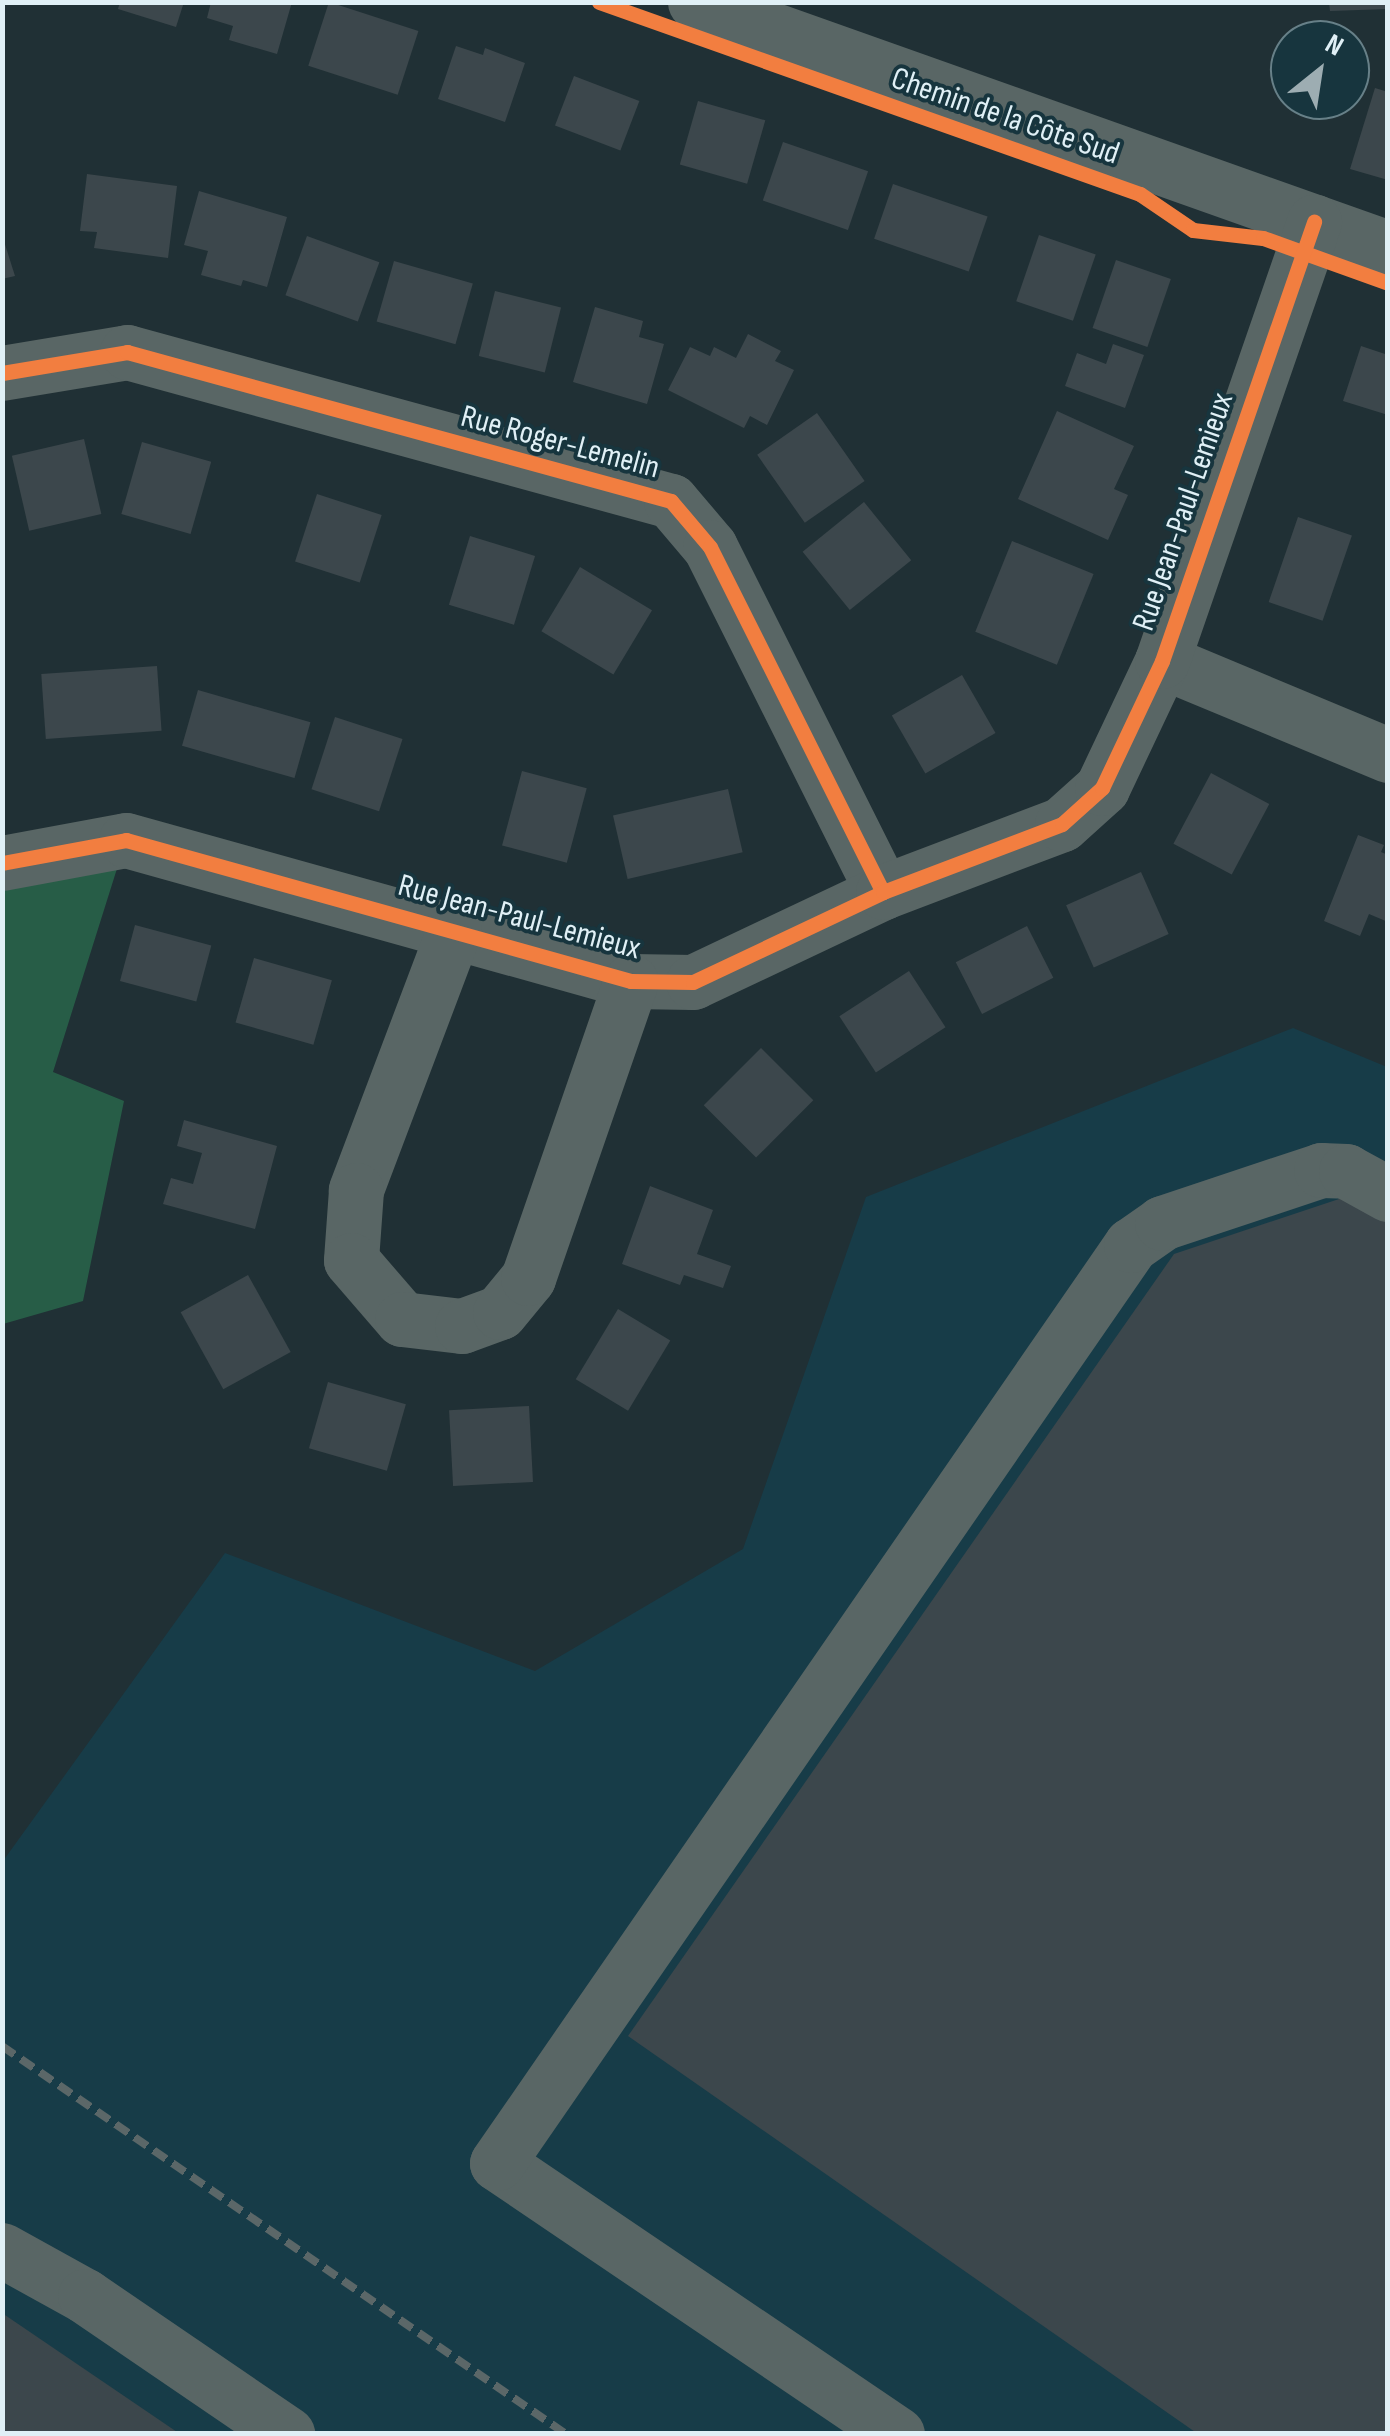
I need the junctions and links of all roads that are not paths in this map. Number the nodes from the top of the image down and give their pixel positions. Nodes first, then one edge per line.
1 (695, 2) edge
2 (1314, 222) junction
3 (1388, 248) edge
4 (2, 373) edge
5 (1162, 661) junction
6 (1388, 756) edge
7 (2, 863) edge
8 (883, 892) junction
9 (454, 930) junction
10 (631, 981) junction
11 (1388, 1194) edge
12 (2, 2250) edge
13 (287, 2434) edge
14 (897, 2434) edge

1 - 2 street, Chemin de la Côte Sud
2 - 3 street, Chemin de la Côte Sud
2 - 5 street, Rue Jean-Paul-Lemieux
4 - 8 street, Rue Roger-Lemelin
5 - 6 street
5 - 8 street, Rue Jean-Paul-Lemieux
7 - 9 street, Rue Jean-Paul-Lemieux
8 - 10 street, Rue Jean-Paul-Lemieux
9 - 10 street, Rue Jean-Paul-Lemieux
9 - 10 street, Rue Jean-Paul-Lemieux
11 - 14 street
12 - 13 street

